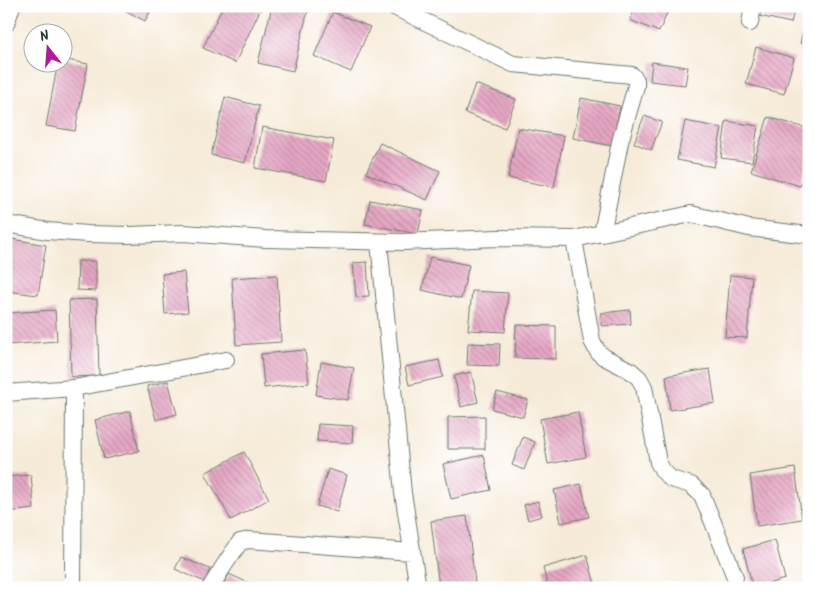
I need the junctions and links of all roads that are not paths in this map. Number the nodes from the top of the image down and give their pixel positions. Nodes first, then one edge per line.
1 (12, 6) edge
2 (392, 6) edge
3 (753, 6) edge
4 (750, 23) dead end
5 (6, 24) edge
6 (6, 224) edge
7 (602, 234) junction
8 (809, 235) edge
9 (574, 239) junction
10 (379, 242) junction
11 (226, 360) dead end
12 (74, 388) junction
13 (6, 393) edge
14 (412, 552) junction
15 (734, 577) dead end
16 (73, 588) edge
17 (210, 588) edge
18 (418, 588) edge

1 - 5 street
2 - 7 street
3 - 4 street
6 - 10 street
7 - 8 street
7 - 9 street
9 - 10 street
9 - 15 street
10 - 14 street
11 - 12 street
12 - 13 street
12 - 16 street
14 - 17 street
14 - 18 street

